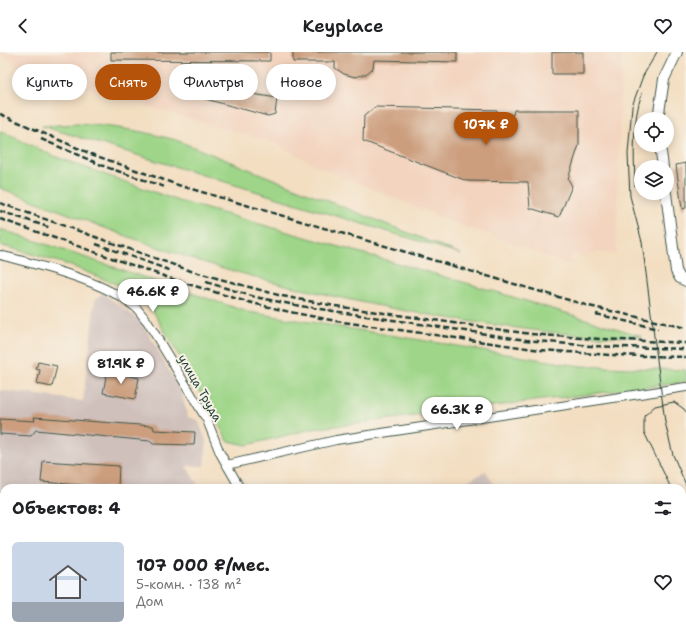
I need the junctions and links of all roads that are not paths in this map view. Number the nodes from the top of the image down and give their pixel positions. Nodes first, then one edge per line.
1 (677, 52) edge
2 (659, 112) edge
3 (667, 200) edge
4 (0, 255) edge
5 (686, 281) edge
6 (686, 387) edge
7 (227, 465) junction
8 (238, 484) edge

1 - 2 main road
3 - 5 main road
4 - 7 street, улица Труда
6 - 7 street
7 - 8 street, улица Труда

